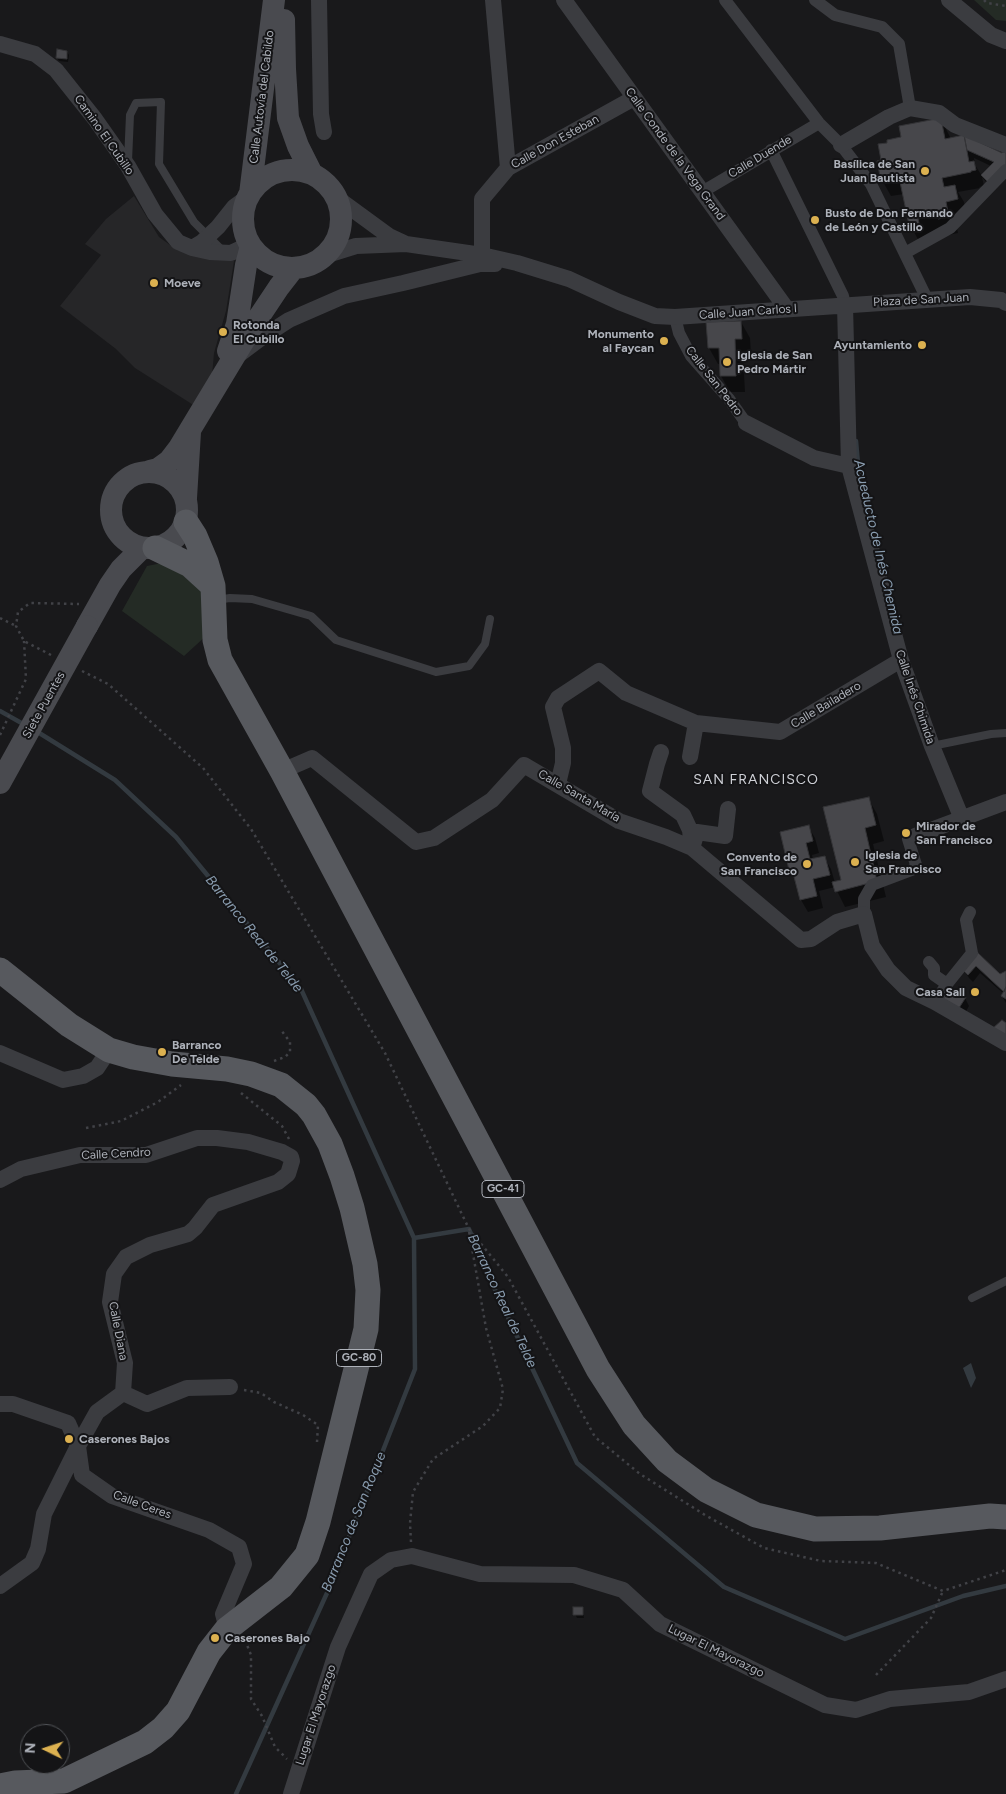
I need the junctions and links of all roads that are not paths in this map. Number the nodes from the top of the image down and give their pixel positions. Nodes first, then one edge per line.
1 (274, 0) edge
2 (285, 0) edge
3 (319, 0) edge
4 (493, 0) edge
5 (564, 0) edge
6 (725, 0) edge
7 (815, 0) edge
8 (949, 0) edge
9 (1006, 41) edge
10 (0, 44) edge
11 (634, 98) junction
12 (910, 108) junction
13 (819, 123) junction
14 (324, 132) dead end
15 (841, 145) junction
16 (1006, 145) edge
17 (772, 150) junction
18 (128, 166) junction
19 (508, 168) junction
20 (1006, 170) edge
21 (312, 174) junction
22 (702, 192) junction
23 (250, 195) junction
24 (337, 198) junction
25 (208, 237) junction
26 (406, 244) junction
27 (250, 245) junction
28 (192, 248) junction
29 (224, 253) junction
30 (905, 253) junction
31 (327, 254) junction
32 (482, 256) junction
33 (517, 263) junction
34 (293, 269) junction
35 (927, 300) junction
36 (1003, 301) edge
37 (843, 305) junction
38 (786, 308) junction
39 (676, 317) junction
40 (235, 357) junction
41 (220, 379) junction
42 (746, 423) joint
43 (190, 432) junction
44 (849, 466) junction
45 (150, 471) junction
46 (186, 510) junction
47 (117, 530) junction
48 (149, 548) junction
49 (110, 585) junction
50 (213, 593) junction
51 (490, 619) dead end
52 (901, 660) junction
53 (696, 723) junction
54 (1006, 733) edge
55 (932, 746) junction
56 (662, 752) dead end
57 (690, 757) dead end
58 (282, 771) junction
59 (0, 783) edge
60 (558, 784) junction
61 (1006, 802) edge
62 (728, 809) dead end
63 (962, 819) junction
64 (915, 836) joint
65 (692, 848) junction
66 (970, 912) dead end
67 (864, 914) junction
68 (928, 962) dead end
69 (0, 970) edge
70 (947, 984) junction
71 (935, 1002) junction
72 (1006, 1043) edge
73 (109, 1050) junction
74 (0, 1054) edge
75 (291, 1157) joint
76 (0, 1180) edge
77 (1006, 1281) edge
78 (972, 1298) dead end
79 (230, 1387) road end
80 (123, 1393) junction
81 (0, 1404) edge
82 (78, 1446) junction
83 (1006, 1517) edge
84 (0, 1586) edge
85 (237, 1630) junction
86 (1006, 1679) edge
87 (0, 1786) edge
88 (291, 1794) edge

1 - 23 main road, Calle Autovía del Cabildo
2 - 21 main road, Calle Autovía del Cabildo
3 - 14 street
4 - 19 street
5 - 11 street, Calle Conde de la Vega Grand
6 - 13 street
7 - 12 street
8 - 9 street
10 - 18 street, Camino El Cubillo
11 - 19 street, Calle Don Esteban
11 - 22 street, Calle Conde de la Vega Grand
12 - 15 street
12 - 16 street
13 - 15 street
13 - 17 street, Calle Duende
15 - 30 street
17 - 22 street, Calle Duende
17 - 37 street
18 - 25 lane
18 - 28 street, Camino El Cubillo
19 - 32 street, Calle Don Esteban
20 - 30 street
21 - 23 main road
21 - 24 main road
22 - 38 street, Calle Conde de la Vega Grand
23 - 25 street
23 - 27 main road
24 - 26 street
24 - 31 main road
25 - 28 street
25 - 29 lane
26 - 31 street
26 - 32 street
27 - 29 street, Camino El Cubillo
27 - 34 main road
27 - 41 main road
28 - 29 street, Camino El Cubillo
30 - 35 street
31 - 34 main road
32 - 33 street
33 - 39 street, Calle Juan Carlos I
33 - 40 street
34 - 40 main road
35 - 36 street, Plaza de San Juan
35 - 37 street, Plaza de San Juan
37 - 38 street, Calle Juan Carlos I
37 - 44 street, Calle Inés Chimida
38 - 39 street, Calle Juan Carlos I
39 - 42 street, Calle San Pedro
40 - 41 main road
41 - 43 main road
42 - 44 street, Calle San Pedro
43 - 45 main road
43 - 46 main road
44 - 52 street, Calle Inés Chimida
45 - 46 main road
45 - 47 main road
46 - 48 main road
46 - 50 main road, GC-41
47 - 48 main road
47 - 49 main road
48 - 49 main road, Siete Puentes
48 - 50 main road
49 - 59 main road, Siete Puentes, bridge
50 - 51 lane
50 - 58 main road, GC-41
52 - 53 street, Calle Bailadero
52 - 55 street, Calle Inés Chimida
53 - 57 street
53 - 60 street, Calle Bailadero
54 - 55 lane
55 - 63 street, Calle Inés Chimida
56 - 65 street
58 - 60 street, Calle Santa María
58 - 83 main road, GC-41
60 - 65 street, Calle Santa María
61 - 63 street
62 - 65 street
63 - 64 street
64 - 67 street
65 - 67 street, Calle Santa María
66 - 70 street
67 - 71 street
68 - 70 street
69 - 73 main road, GC-80
70 - 71 street
71 - 72 street
73 - 74 street
73 - 85 main road, GC-80
75 - 76 street, Calle Cendro
75 - 80 street, Calle Diana
77 - 78 lane
79 - 80 street
80 - 82 street
81 - 82 street, Calle Ceres
82 - 84 street
82 - 85 street, Calle Ceres
85 - 87 main road, GC-80
86 - 88 street, Lugar El Mayorazgo

